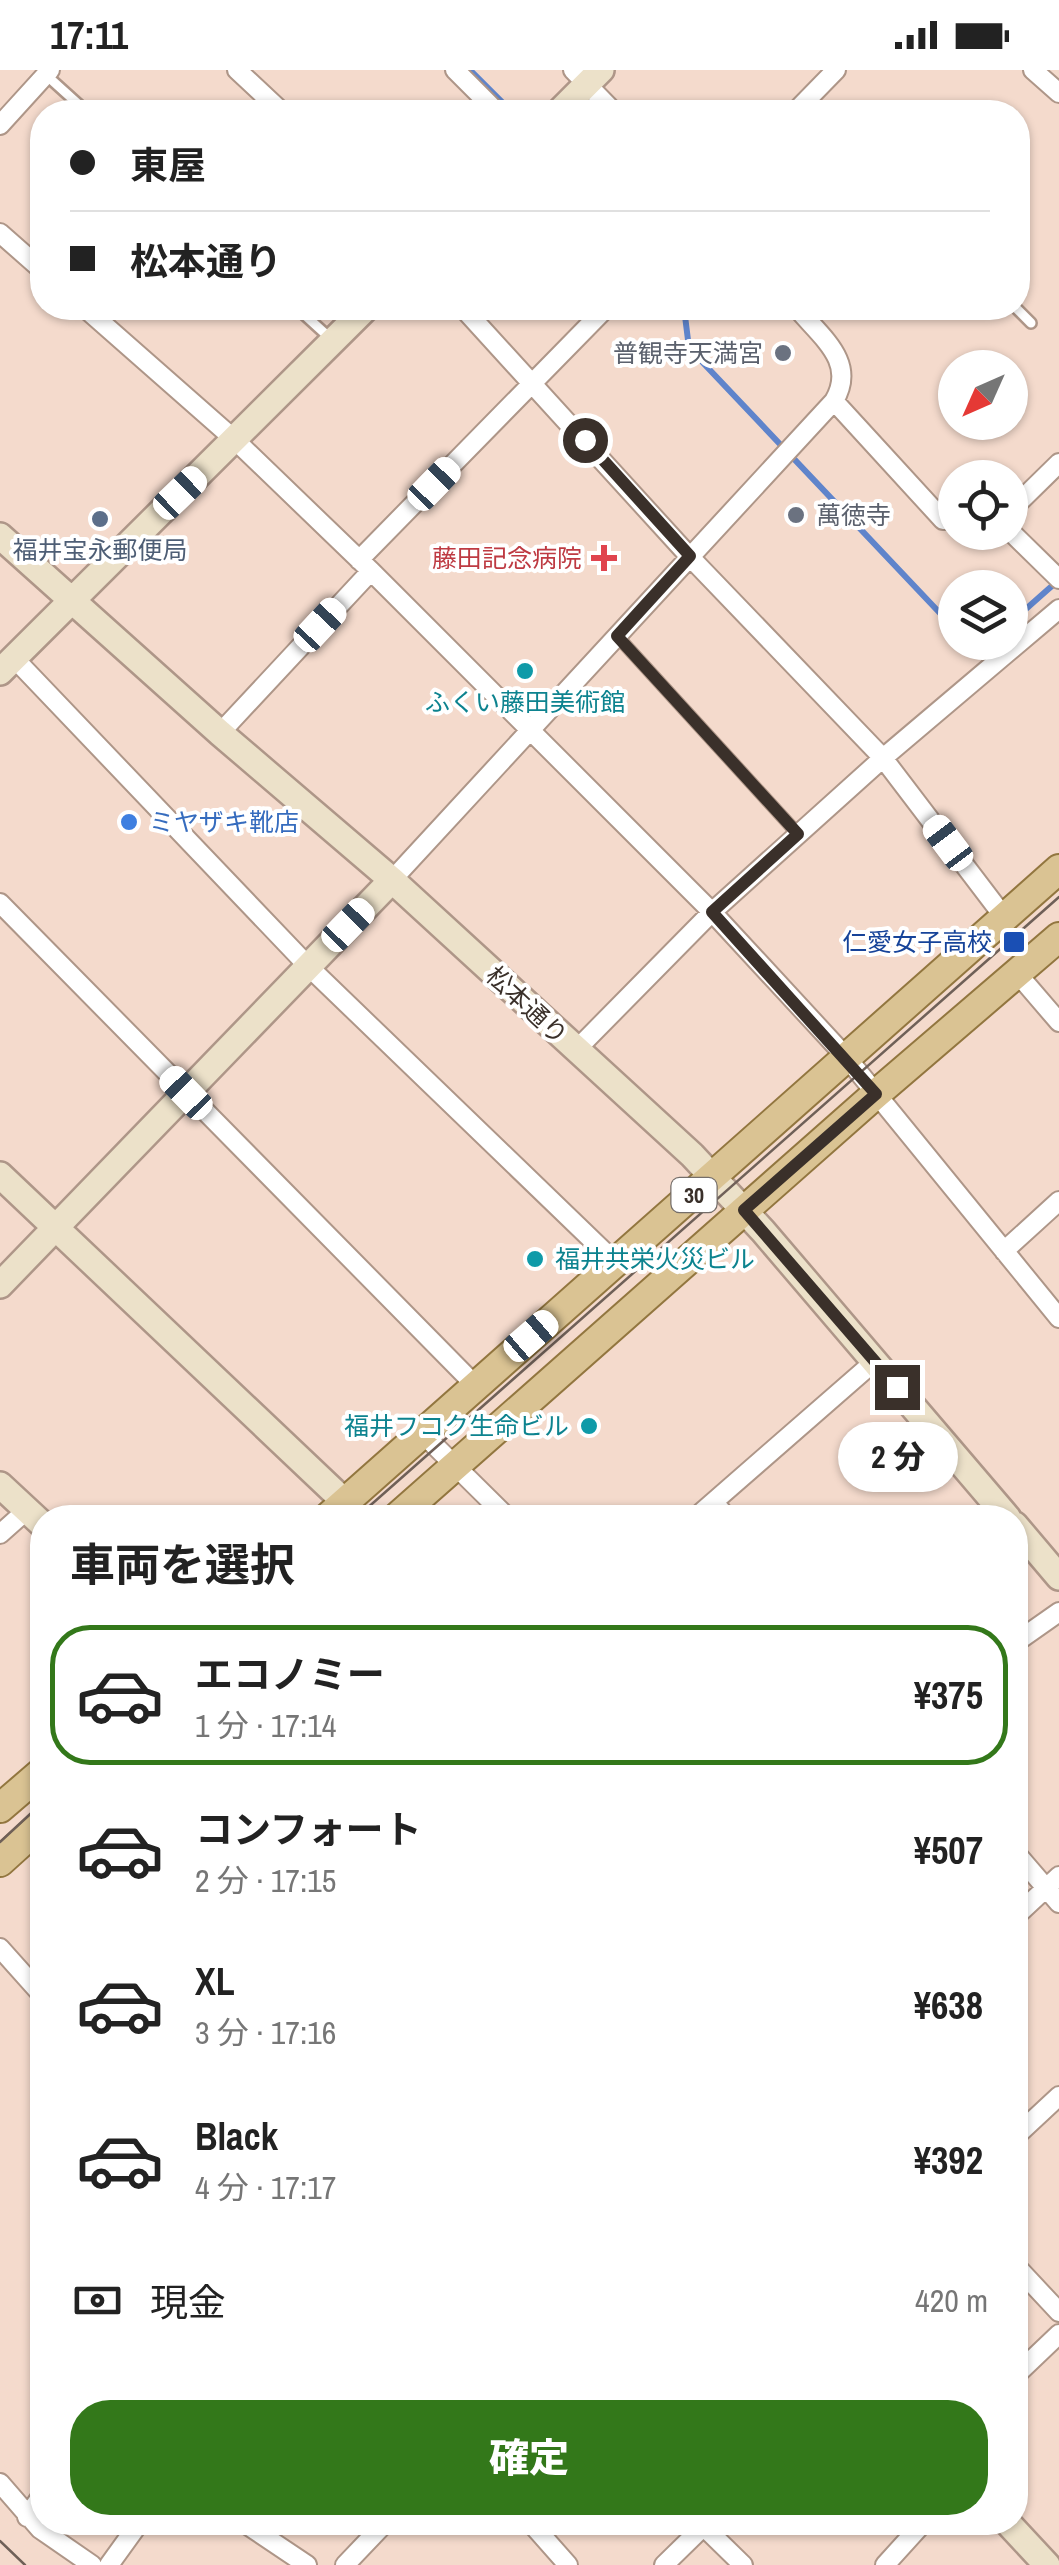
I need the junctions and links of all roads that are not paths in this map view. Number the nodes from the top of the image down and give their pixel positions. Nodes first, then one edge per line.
1 (237, 70) edge
2 (455, 70) edge
3 (836, 70) edge
4 (1034, 70) edge
5 (46, 72) edge
6 (587, 75) edge
7 (1059, 94) edge
8 (75, 100) edge
9 (269, 100) edge
10 (485, 100) edge
11 (568, 100) edge
12 (605, 100) edge
13 (807, 100) edge
14 (0, 125) edge
15 (0, 233) edge
16 (30, 259) edge
17 (99, 320) edge
18 (311, 320) edge
19 (354, 320) edge
20 (474, 320) edge
21 (594, 320) edge
22 (807, 320) edge
23 (333, 340) junction
24 (533, 382) junction
25 (834, 401) junction
26 (235, 440) junction
27 (1059, 463) edge
28 (1028, 493) edge
29 (938, 515) edge
30 (0, 536) edge
31 (1028, 549) edge
32 (690, 556) junction
33 (365, 565) junction
34 (1059, 579) edge
35 (71, 600) junction
36 (1059, 609) edge
37 (617, 636) junction
38 (7, 665) edge
39 (530, 730) junction
40 (220, 733) junction
41 (884, 758) junction
42 (798, 834) junction
43 (1059, 869) edge
44 (392, 880) junction
45 (0, 902) edge
46 (712, 912) junction
47 (1004, 917) junction
48 (1059, 938) edge
49 (308, 966) junction
50 (1016, 972) junction
51 (1059, 1022) edge
52 (576, 1050) junction
53 (846, 1058) junction
54 (186, 1093) junction
55 (876, 1094) junction
56 (0, 1175) edge
57 (714, 1177) junction
58 (1059, 1201) edge
59 (744, 1210) junction
60 (56, 1228) junction
61 (1004, 1251) junction
62 (616, 1263) junction
63 (0, 1285) edge
64 (1059, 1318) edge
65 (875, 1361) junction
66 (475, 1385) junction
67 (422, 1433) junction
68 (455, 1465) junction
69 (0, 1484) edge
70 (714, 1502) junction
71 (331, 1505) edge
72 (342, 1505) edge
73 (410, 1505) edge
74 (495, 1505) edge
75 (710, 1505) edge
76 (716, 1505) edge
77 (997, 1505) edge
78 (30, 1512) edge
79 (30, 1519) edge
80 (0, 1534) edge
81 (1028, 1540) edge
82 (1059, 1577) edge
83 (1059, 1612) edge
84 (1028, 1634) edge
85 (30, 1782) edge
86 (0, 1808) edge
87 (30, 1835) edge
88 (0, 1862) edge
89 (1028, 1862) edge
90 (1053, 1882) edge
91 (1059, 1903) edge
92 (1028, 1905) edge
93 (0, 1948) edge
94 (30, 1982) edge
95 (1059, 2096) edge
96 (1028, 2125) edge
97 (1028, 2279) edge
98 (1059, 2312) edge
99 (1059, 2334) edge
100 (1028, 2364) edge
101 (0, 2483) edge
102 (30, 2512) edge
103 (26, 2517) junction
104 (30, 2520) edge
105 (51, 2535) edge
106 (131, 2535) edge
107 (262, 2535) edge
108 (374, 2535) edge
109 (541, 2535) edge
110 (693, 2535) edge
111 (714, 2535) edge
112 (912, 2535) edge
113 (1020, 2535) edge
114 (92, 2565) edge
115 (109, 2565) edge
116 (306, 2565) edge
117 (345, 2565) edge
118 (568, 2565) edge
119 (664, 2565) edge
120 (743, 2565) edge
121 (885, 2565) edge
122 (1048, 2565) edge

1 - 9 street
2 - 10 street
3 - 13 street
4 - 7 street
5 - 8 lane
5 - 14 street
6 - 11 street
6 - 12 street
15 - 16 street
17 - 26 street
18 - 23 lane
19 - 23 street
20 - 24 street
21 - 24 street
22 - 25 street
23 - 26 street
24 - 32 street
24 - 33 street
25 - 29 street
25 - 32 street
26 - 33 street
26 - 35 street
27 - 28 street
30 - 35 street, 松本通り
31 - 34 street
32 - 37 street
32 - 41 street
33 - 39 street
33 - 40 street
35 - 38 street
35 - 40 street, 松本通り
36 - 41 street
37 - 39 street
37 - 42 lane
38 - 49 street
39 - 44 street
39 - 46 street
40 - 44 street, 松本通り
41 - 42 street
41 - 47 street
42 - 46 street
43 - 47 main road, 30
44 - 49 street
44 - 52 street, 松本通り
45 - 54 street
46 - 52 street
46 - 53 street
47 - 53 main road, 30
48 - 50 main road, 30
49 - 54 street
49 - 62 street
50 - 51 street
50 - 55 main road, 30
52 - 57 street, 松本通り
53 - 55 street
53 - 57 main road, 30
54 - 60 street
54 - 66 street
55 - 59 main road, 30
55 - 61 street
56 - 60 street
57 - 59 street, 松本通り
57 - 62 main road, 30
58 - 61 street
59 - 65 street, 松本通り
59 - 68 main road, 30
60 - 63 street
60 - 71 street
61 - 64 street
62 - 66 main road, 30
65 - 70 street
65 - 77 street, 松本通り
66 - 67 main road, 30
67 - 68 street
67 - 72 main road, 30
68 - 73 main road, 30
68 - 74 street
69 - 78 street
70 - 75 street
70 - 76 street
79 - 80 street
81 - 82 street
83 - 84 street
85 - 86 main road
87 - 88 main road
89 - 90 street
90 - 91 street
90 - 92 street
93 - 94 street
95 - 96 street
97 - 98 street
99 - 100 street
101 - 103 street
102 - 103 street
103 - 104 street
105 - 114 street
106 - 115 street
107 - 116 street
108 - 117 street
109 - 118 street
110 - 119 street
111 - 120 street
112 - 121 street
113 - 122 street

